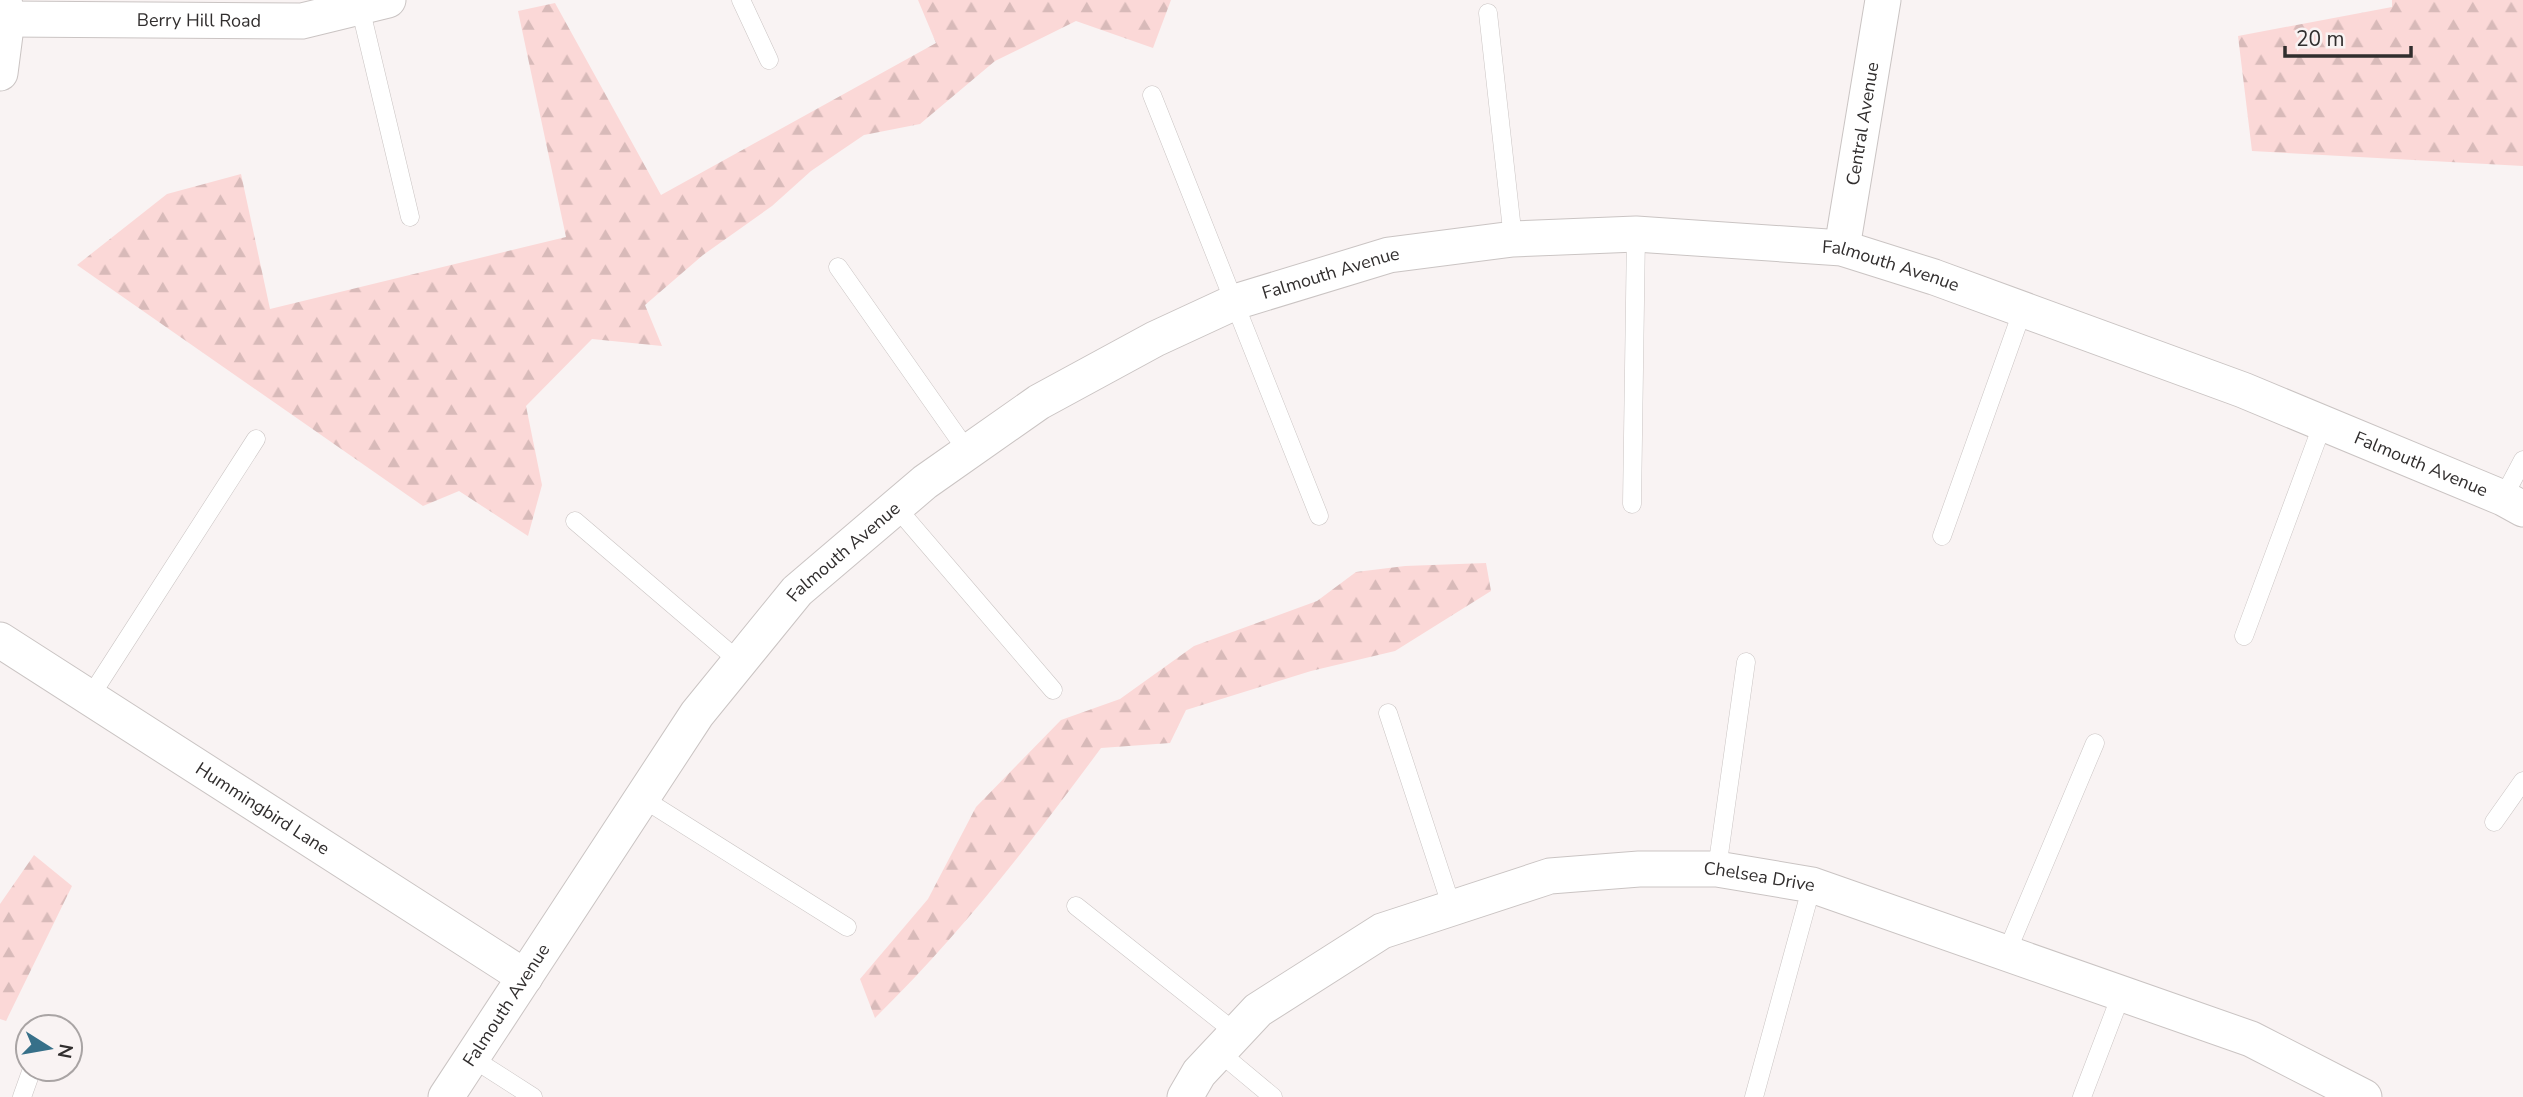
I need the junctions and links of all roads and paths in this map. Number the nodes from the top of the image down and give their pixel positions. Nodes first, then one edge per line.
1 (741, 0) edge
2 (1883, 0) edge
3 (374, 3) edge
4 (5, 10) edge
5 (1488, 13) dead end
6 (769, 60) dead end
7 (0, 73) edge
8 (1152, 95) dead end
9 (410, 217) dead end
10 (1636, 234) junction
11 (1513, 239) junction
12 (1842, 248) junction
13 (838, 267) dead end
14 (1235, 302) junction
15 (2023, 309) junction
16 (2323, 423) junction
17 (256, 439) dead end
18 (968, 452) junction
19 (2523, 460) edge
20 (2513, 503) edge
21 (1632, 504) dead end
22 (896, 507) junction
23 (1319, 516) dead end
24 (575, 522) dead end
25 (1942, 536) dead end
26 (2244, 636) dead end
27 (0, 640) edge
28 (740, 662) junction
29 (1746, 662) dead end
30 (1053, 690) dead end
31 (90, 697) junction
32 (1388, 713) dead end
33 (2095, 743) dead end
34 (2523, 780) edge
35 (642, 798) junction
36 (2494, 822) dead end
37 (1717, 869) junction
38 (1812, 884) junction
39 (1076, 906) dead end
40 (1452, 908) junction
41 (847, 927) dead end
42 (2006, 954) junction
43 (525, 977) junction
44 (2121, 995) junction
45 (1227, 1042) junction
46 (472, 1058) junction
47 (446, 1097) edge
48 (533, 1097) edge
49 (1185, 1097) edge
50 (1273, 1097) edge
51 (1754, 1097) edge
52 (2082, 1097) edge
53 (2364, 1097) edge

1 - 6 lane
2 - 12 street, Central Avenue
3 - 4 street, Berry Hill Road
3 - 9 lane
4 - 7 street
5 - 11 lane
8 - 14 lane
10 - 11 street, Falmouth Avenue
10 - 12 street, Falmouth Avenue
10 - 21 lane
11 - 14 street, Falmouth Avenue
12 - 15 street, Falmouth Avenue
13 - 18 lane
14 - 18 street, Falmouth Avenue
14 - 23 lane
15 - 16 street, Falmouth Avenue
15 - 25 lane
16 - 20 street, Falmouth Avenue
16 - 26 lane
17 - 31 lane
18 - 22 street, Falmouth Avenue
19 - 20 lane
22 - 28 street, Falmouth Avenue
22 - 30 lane
24 - 28 lane
27 - 31 street, Hummingbird Lane
28 - 35 street, Falmouth Avenue
29 - 37 lane
31 - 43 street, Hummingbird Lane
32 - 40 lane
33 - 42 lane
34 - 36 lane
35 - 41 lane
35 - 43 street, Falmouth Avenue
37 - 38 street, Chelsea Drive
37 - 40 street, Chelsea Drive
38 - 42 street, Chelsea Drive
38 - 51 lane
39 - 45 lane
40 - 45 street, Chelsea Drive
42 - 44 street, Chelsea Drive
43 - 46 street, Falmouth Avenue
44 - 52 lane
44 - 53 street, Chelsea Drive
45 - 49 street, Chelsea Drive
45 - 50 lane
46 - 47 street, Falmouth Avenue
46 - 48 lane

